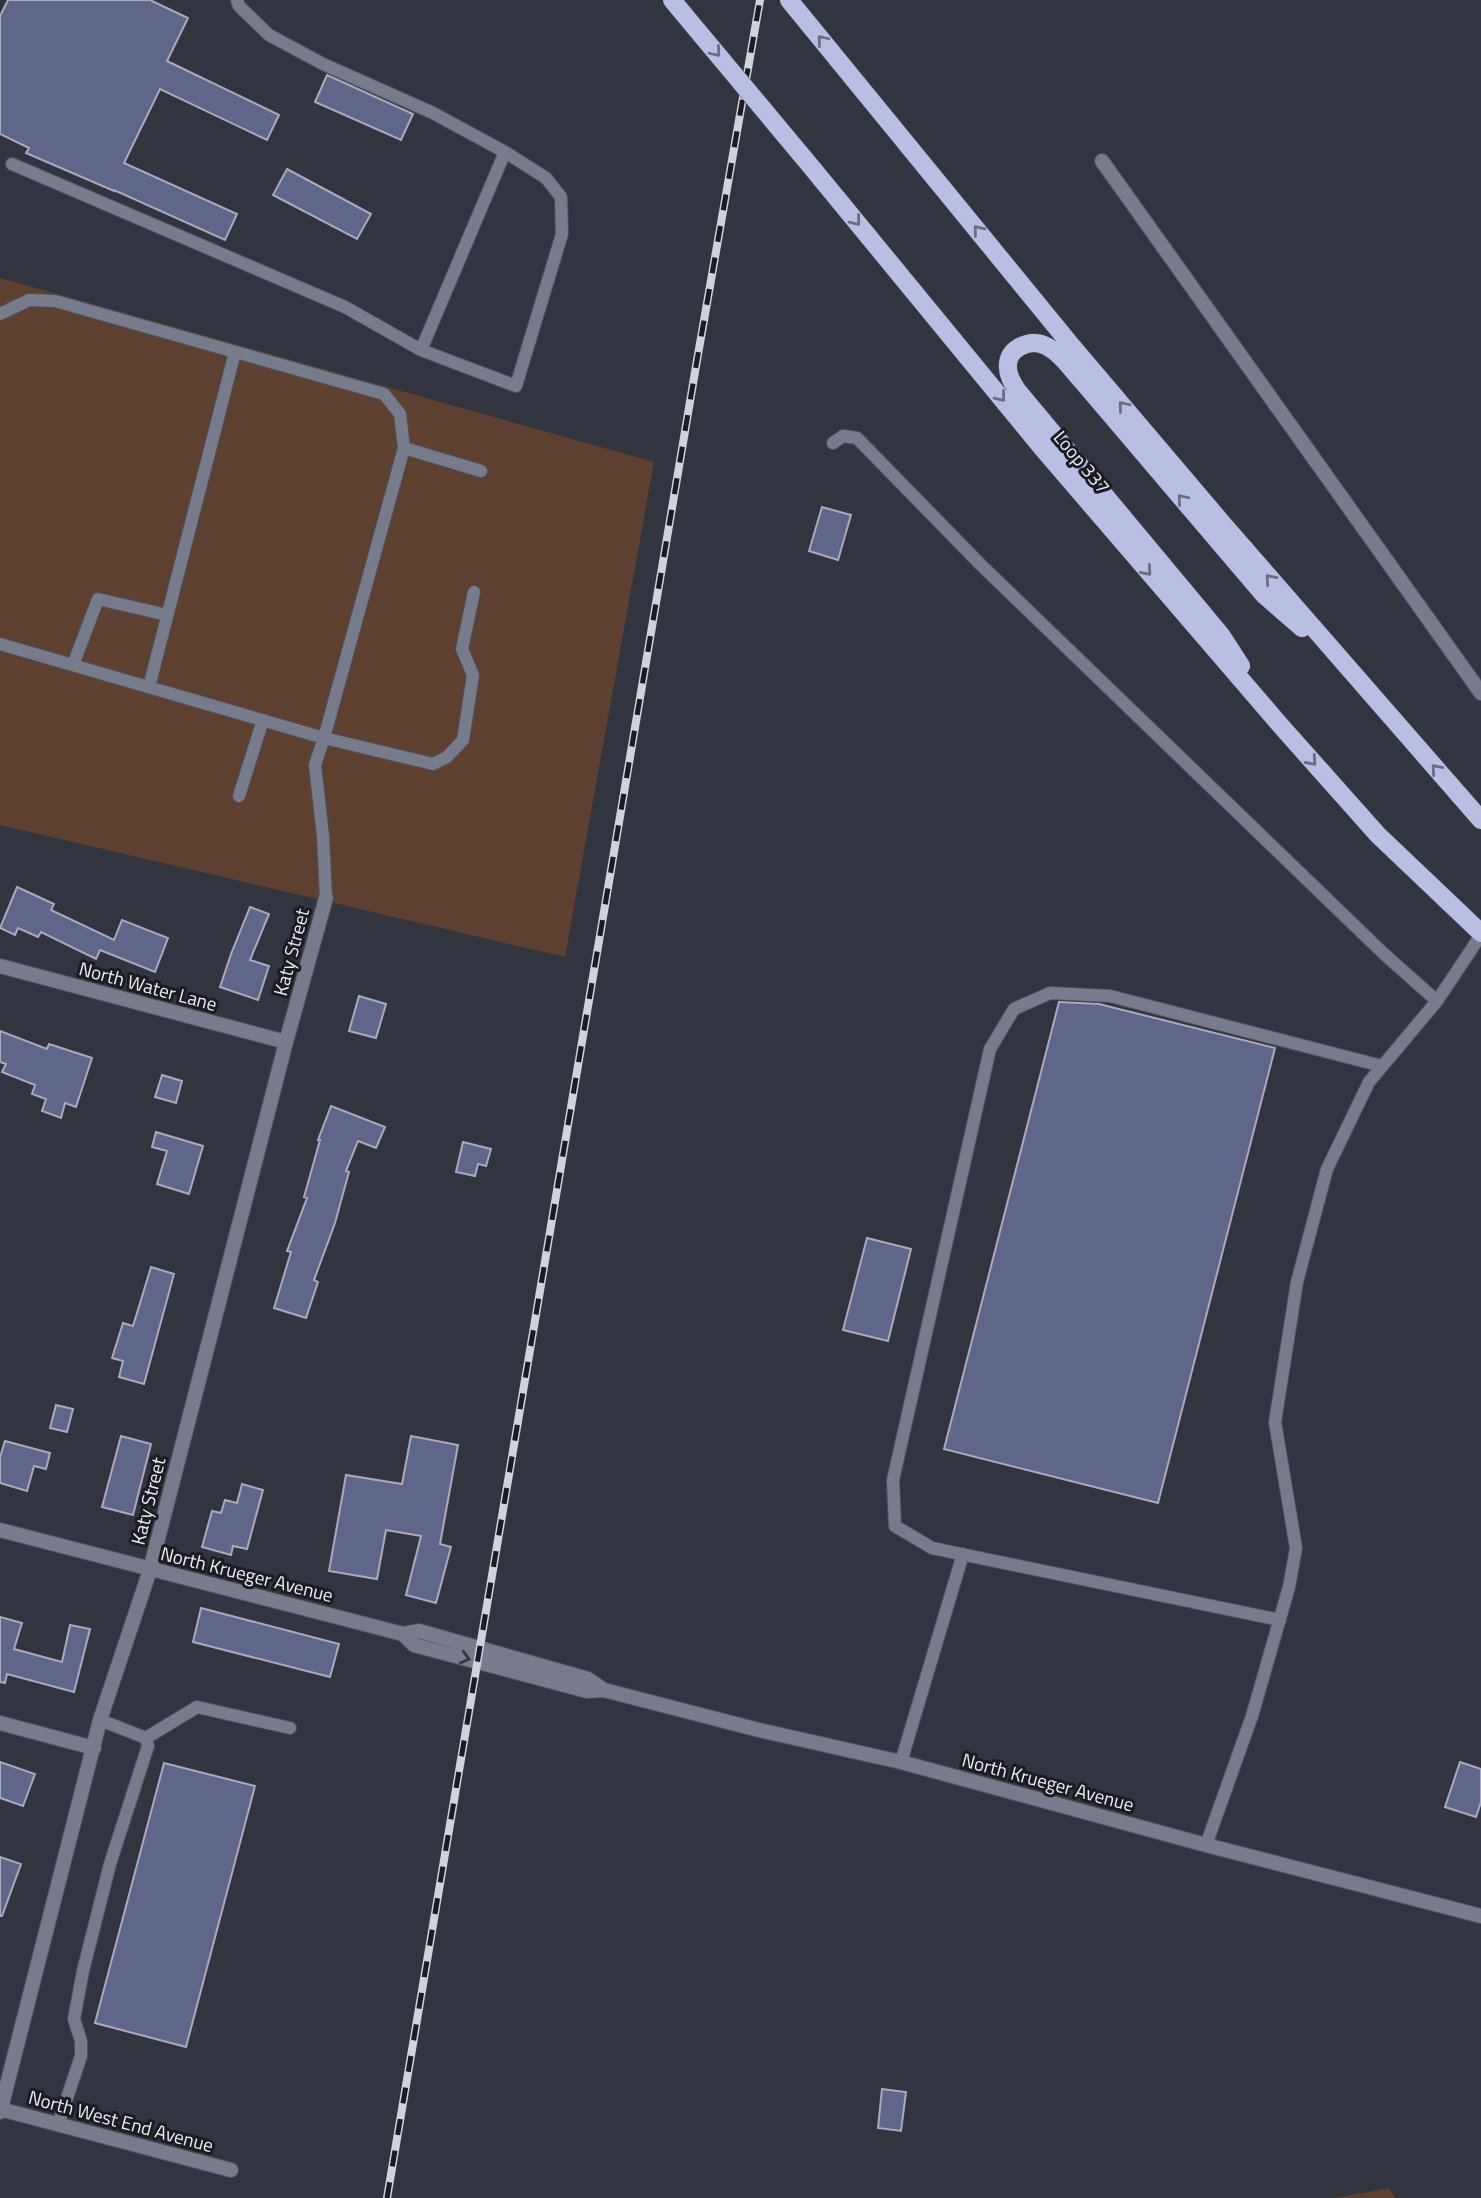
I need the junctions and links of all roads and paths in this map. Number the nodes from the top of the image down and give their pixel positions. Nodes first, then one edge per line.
1 (237, 0) edge
2 (672, 0) edge
3 (789, 0) edge
4 (506, 152) junction
5 (1102, 161) dead end
6 (12, 164) dead end
7 (0, 314) edge
8 (421, 350) junction
9 (235, 352) junction
10 (833, 443) dead end
11 (404, 448) junction
12 (481, 471) dead end
13 (474, 592) dead end
14 (167, 615) junction
15 (0, 644) edge
16 (74, 665) junction
17 (1349, 670) junction
18 (149, 687) junction
19 (1481, 693) edge
20 (263, 720) junction
21 (1281, 726) junction
22 (324, 737) junction
23 (239, 796) dead end
24 (1481, 820) edge
25 (326, 898) joint
26 (1481, 934) edge
27 (0, 967) edge
28 (1437, 1001) junction
29 (286, 1042) junction
30 (1382, 1066) junction
31 (0, 1530) edge
32 (963, 1555) junction
33 (150, 1570) junction
34 (1280, 1620) junction
35 (100, 1720) junction
36 (0, 1723) edge
37 (290, 1728) dead end
38 (146, 1738) junction
39 (94, 1748) junction
40 (901, 1762) junction
41 (1206, 1845) junction
42 (1481, 1916) edge
43 (0, 2110) edge
44 (58, 2125) junction
45 (232, 2170) dead end

1 - 4 lane
2 -> 21 main road, Loop 337, bridge
17 -> 3 main road
4 - 8 lane
4 - 8 lane
5 - 19 street
6 - 8 lane
7 - 9 lane
9 - 11 lane
9 - 14 lane
10 - 28 lane
11 - 12 lane
11 - 22 lane
13 - 22 lane
14 - 16 lane
14 - 18 lane
15 - 16 lane
16 - 18 lane
17 -> 21 main road
24 -> 17 main road
18 - 20 lane
20 - 22 lane
20 - 23 lane
21 -> 26 main road, Loop 337
22 - 25 lane
25 - 29 street, Katy Street
26 - 28 lane
27 - 29 street, North Water Lane
28 - 30 lane
29 - 33 street, Katy Street
30 - 32 lane
30 - 34 lane
31 - 33 street, North Krueger Avenue
32 - 34 lane
32 - 40 lane
33 - 35 street, Katy Street
33 - 40 street, North Krueger Avenue
34 - 41 lane
35 - 38 lane
35 - 39 street, Katy Street
36 - 39 street
37 - 38 lane
38 - 44 lane
39 - 43 street, Katy Street
40 - 41 street, North Krueger Avenue
41 - 42 street, North Krueger Avenue
43 - 44 street, North West End Avenue
44 - 45 street, North West End Avenue

